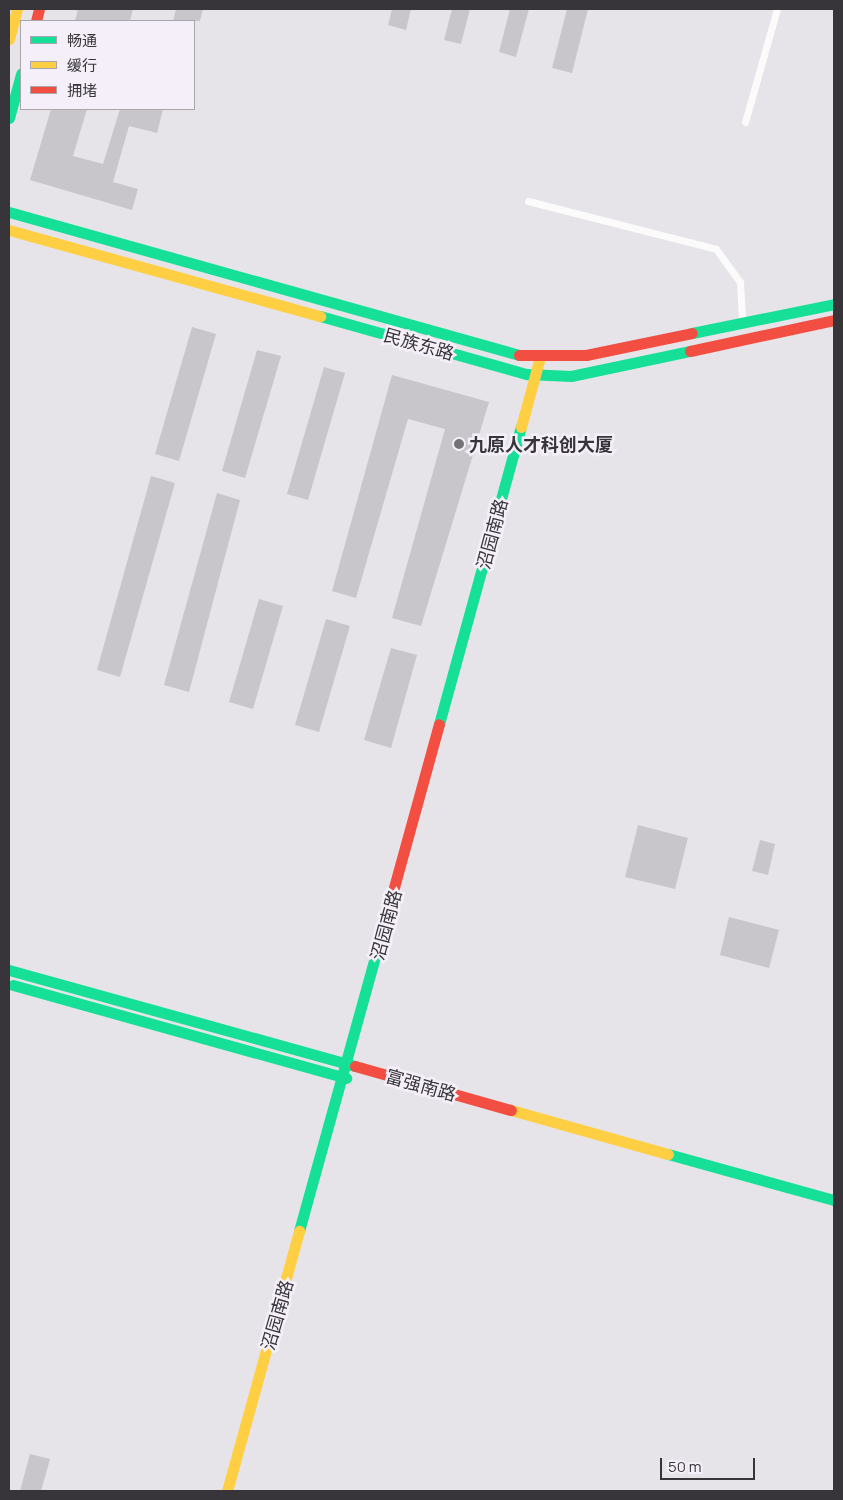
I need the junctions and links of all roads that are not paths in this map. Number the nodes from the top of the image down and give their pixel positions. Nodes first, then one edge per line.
1 (17, 9) edge
2 (777, 9) edge
3 (9, 39) edge
4 (20, 78) edge
5 (9, 118) edge
6 (745, 122) dead end
7 (9, 200) edge
8 (528, 201) dead end
9 (9, 212) edge
10 (9, 230) edge
11 (220, 272) junction
12 (834, 304) edge
13 (834, 320) edge
14 (742, 323) junction
15 (540, 357) junction
16 (536, 374) junction
17 (9, 970) edge
18 (9, 984) edge
19 (348, 1064) junction
20 (344, 1077) junction
21 (834, 1200) edge
22 (834, 1214) edge
23 (227, 1491) edge

1 - 3 main road
2 - 6 lane
4 - 5 main road
7 - 11 main road
8 - 14 lane
9 - 11 main road, 民族东路
10 - 16 main road, 民族东路
11 - 15 main road, 民族东路
12 - 14 main road, 民族东路
13 - 16 main road, 民族东路
14 - 15 main road, 民族东路
15 - 16 main road, 沼园南路
16 - 19 main road, 沼园南路
17 - 19 main road, 富强南路
18 - 20 main road, 富强南路
19 - 20 main road, 沼园南路
19 - 21 main road, 富强南路
20 - 22 main road, 富强南路
20 - 23 main road, 沼园南路

